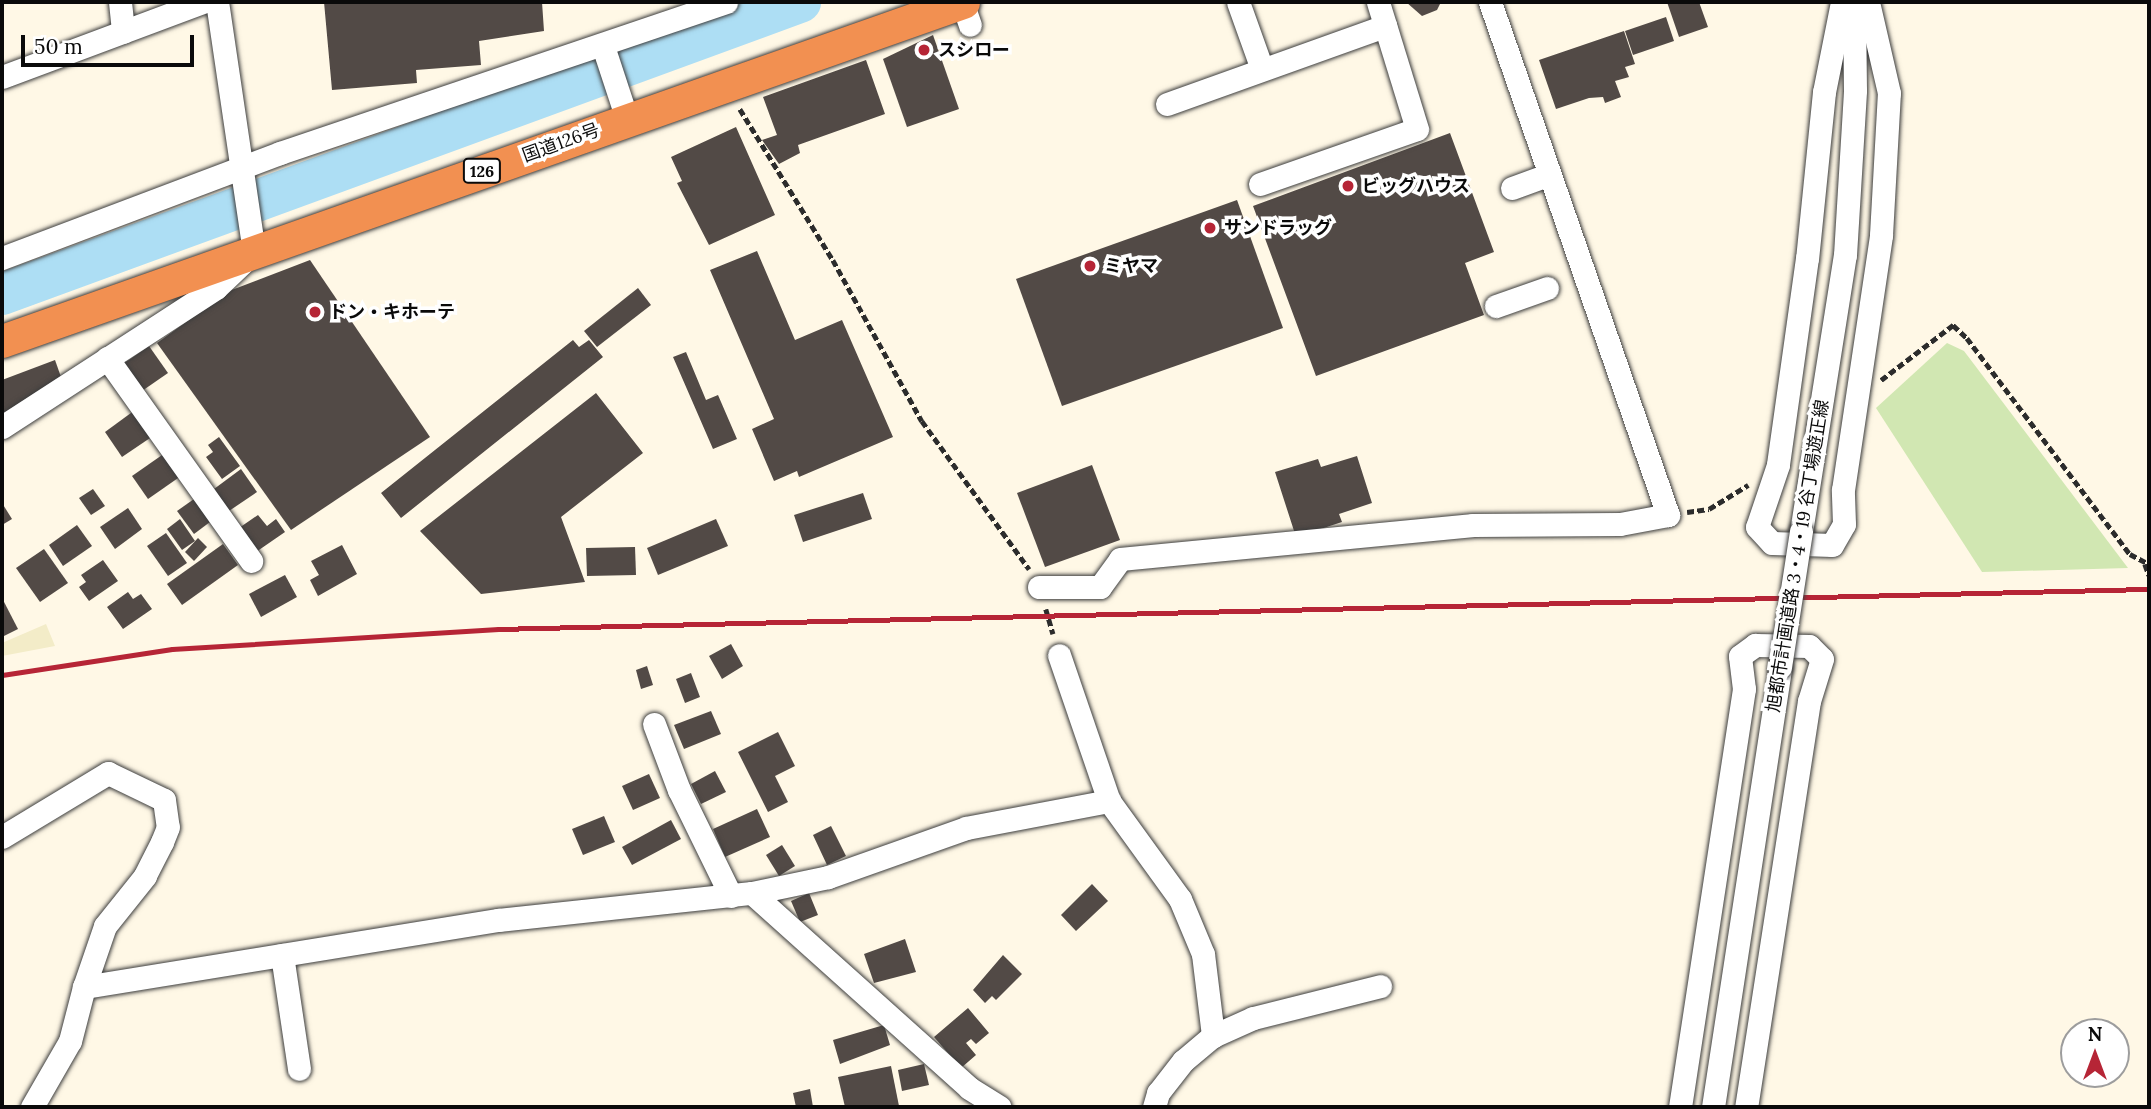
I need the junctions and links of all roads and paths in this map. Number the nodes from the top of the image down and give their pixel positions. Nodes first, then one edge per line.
1 (120, 2) edge
2 (203, 2) edge
3 (217, 2) edge
4 (726, 2) edge
5 (1238, 2) edge
6 (1378, 2) edge
7 (1490, 2) edge
8 (1842, 2) edge
9 (1854, 2) edge
10 (1868, 2) edge
11 (965, 10) edge
12 (1385, 26) junction
13 (123, 32) junction
14 (603, 46) junction
15 (1262, 69) junction
16 (2, 77) edge
17 (725, 85) junction
18 (1167, 103) dead end
19 (627, 119) junction
20 (241, 167) junction
21 (1550, 174) junction
22 (1260, 184) dead end
23 (1512, 188) dead end
24 (252, 239) junction
25 (2, 258) edge
26 (1547, 288) dead end
27 (1496, 306) dead end
28 (2, 341) edge
29 (107, 358) junction
30 (1870, 388) dead end
31 (2, 426) edge
32 (1752, 482) dead end
33 (1668, 515) junction
34 (251, 561) dead end
35 (2147, 564) edge
36 (2149, 575) edge
37 (1039, 587) junction
38 (1059, 655) joint
39 (654, 724) dead end
40 (1109, 801) junction
41 (2, 837) edge
42 (742, 895) junction
43 (282, 955) junction
44 (1380, 986) dead end
45 (84, 987) junction
46 (1213, 1036) junction
47 (299, 1069) dead end
48 (32, 1107) edge
49 (999, 1107) edge
50 (1154, 1107) edge
51 (1680, 1107) edge
52 (1713, 1107) edge
53 (1746, 1107) edge

1 - 13 street
2 - 13 street
3 - 20 street
4 - 14 street
5 - 15 street
6 - 12 street
7 - 21 street
8 - 10 street
9 - 52 street, 旭都市計画道路 3・4・19 谷丁場遊正線, bridge
11 - 17 highway, 国道126号 / 126
12 - 15 street
12 - 22 street
13 - 16 street
14 - 19 street
14 - 20 street
15 - 18 street
17 - 19 highway, 国道126号 / 126
17 - 37 path
19 - 24 highway, 国道126号 / 126
20 - 24 street
20 - 25 street
21 - 23 street
21 - 33 street
24 - 28 highway, 国道126号 / 126
24 - 29 street
26 - 27 street
29 - 31 street
29 - 34 street
30 - 35 path
32 - 33 path
33 - 37 street
35 - 36 path
37 - 38 path
38 - 40 street
39 - 42 street
40 - 42 street
40 - 46 street
41 - 45 street
42 - 43 street
42 - 49 street
43 - 45 street
43 - 47 street
44 - 46 street
45 - 48 street
46 - 50 street
51 - 53 street

